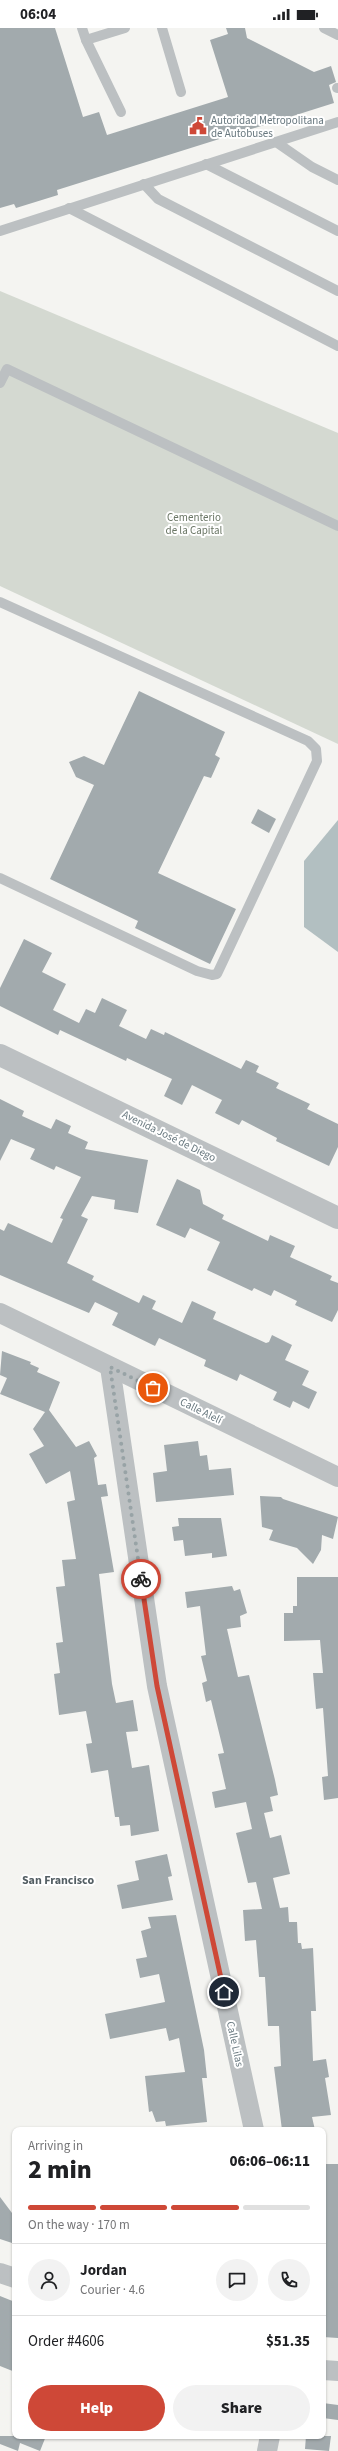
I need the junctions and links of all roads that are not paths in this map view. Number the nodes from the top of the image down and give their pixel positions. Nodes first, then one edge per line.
1 (82, 28) edge
2 (125, 28) edge
3 (162, 28) edge
4 (324, 28) edge
5 (338, 35) edge
6 (86, 40) junction
7 (181, 92) dead end
8 (121, 112) dead end
9 (338, 122) edge
10 (276, 142) junction
11 (206, 164) junction
12 (338, 180) edge
13 (144, 184) junction
14 (69, 208) junction
15 (0, 230) edge
16 (338, 231) edge
17 (338, 291) edge
18 (338, 346) edge
19 (0, 383) edge
20 (338, 526) edge
21 (0, 602) edge
22 (0, 878) edge
23 (0, 1055) edge
24 (338, 1218) edge
25 (0, 1313) edge
26 (110, 1367) junction
27 (338, 1477) edge
28 (253, 2127) edge
29 (0, 2273) edge
30 (12, 2277) edge
31 (326, 2370) edge
32 (338, 2371) edge
33 (269, 2439) edge
34 (267, 2451) edge

1 - 6 lane
2 - 6 lane
3 - 7 lane
4 - 5 lane
6 - 8 lane
9 - 10 lane
10 - 11 lane
10 - 12 lane
11 - 13 lane
11 - 16 lane
13 - 14 lane
13 - 17 lane
14 - 15 lane
14 - 18 lane
19 - 20 lane
21 - 22 lane
23 - 24 street, Avenida José de Diego
25 - 26 street, Calle Alelí
26 - 27 street, Calle Alelí
26 - 28 street, Calle Lilas
29 - 30 street
31 - 32 street
33 - 34 street

